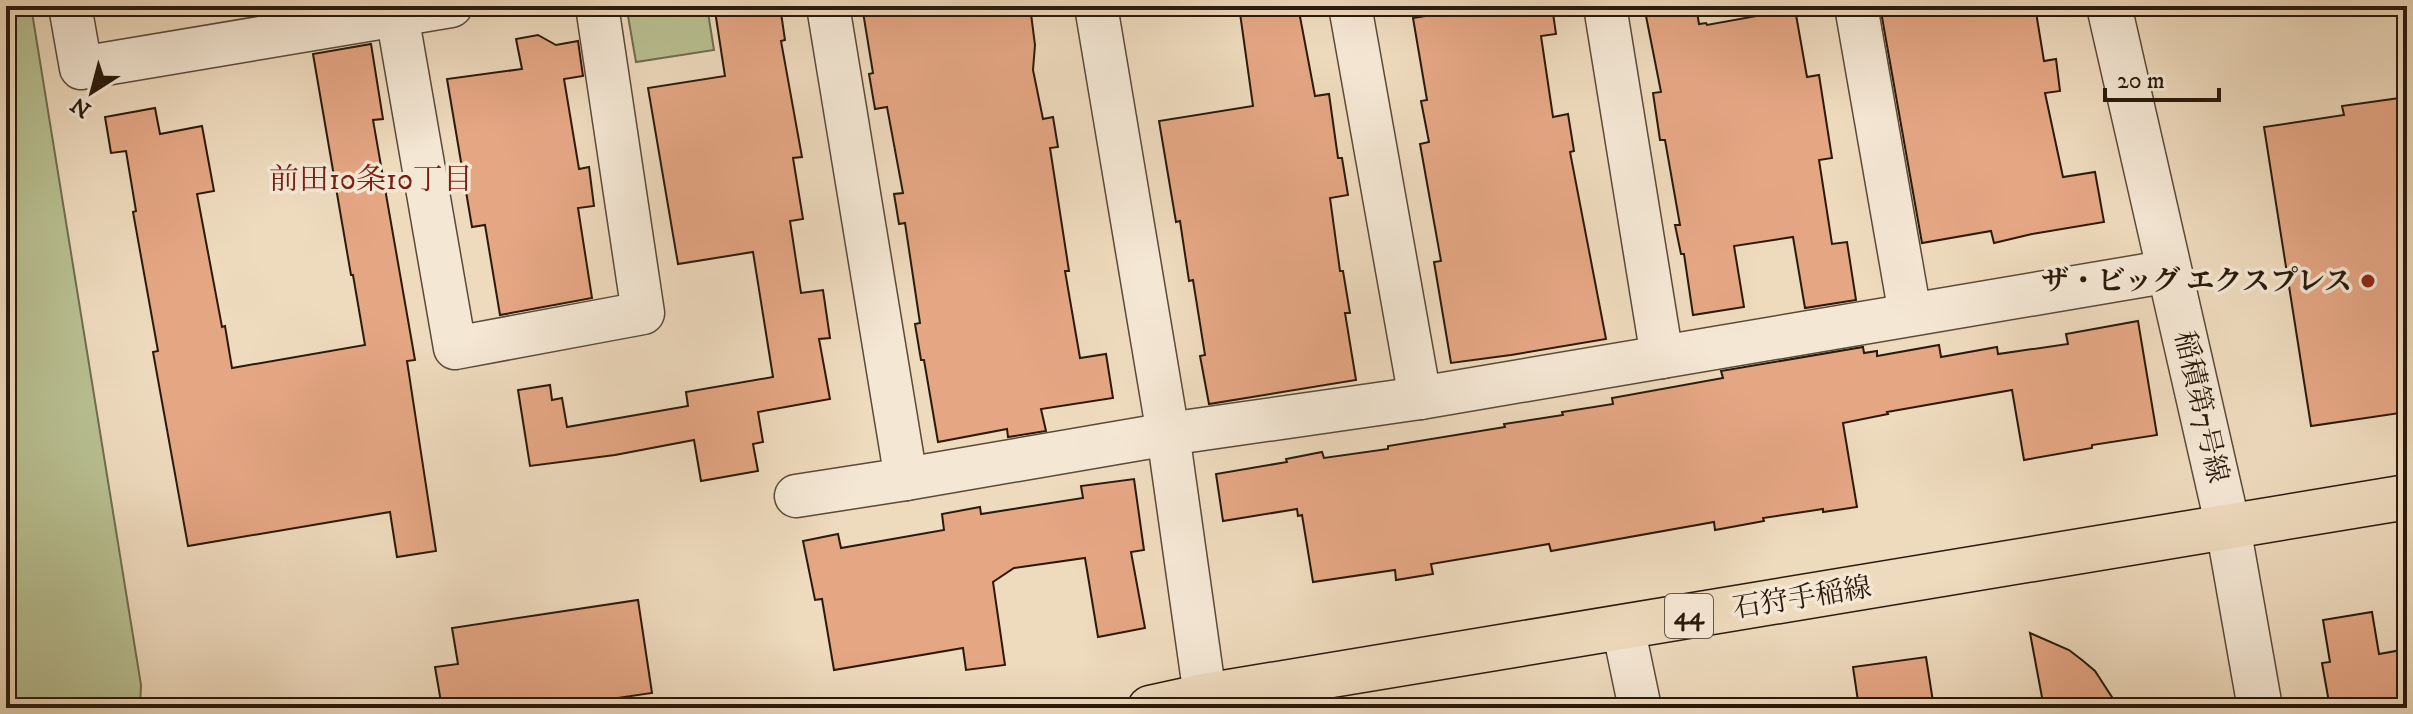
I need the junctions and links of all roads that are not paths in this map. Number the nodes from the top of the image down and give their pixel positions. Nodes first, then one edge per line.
1 (70, 6) edge
2 (451, 6) edge
3 (597, 6) edge
4 (828, 6) edge
5 (1096, 6) edge
6 (1350, 6) edge
7 (1605, 6) edge
8 (1856, 6) edge
9 (2109, 6) edge
10 (397, 15) junction
11 (2170, 271) junction
12 (1910, 314) junction
13 (1662, 357) junction
14 (1420, 398) junction
15 (1168, 434) junction
16 (906, 479) junction
17 (796, 496) dead end
18 (2407, 497) edge
19 (2228, 527) junction
20 (1623, 627) junction
21 (1172, 704) edge
22 (1640, 708) edge
23 (2260, 708) edge

1 - 10 street
2 - 10 street
3 - 10 street
4 - 16 street
5 - 15 street
6 - 14 street
7 - 13 street
8 - 12 street
9 - 11 street, 稲積第7号線
11 - 12 street
11 - 19 street, 稲積第7号線
12 - 13 street
13 - 14 street
14 - 15 street
15 - 16 street
15 - 21 street
16 - 17 street
18 - 19 main road, 石狩手稲線 / 44
19 - 20 main road, 石狩手稲線 / 44
19 - 23 street, 稲積第7号線
20 - 21 main road, 石狩手稲線 / 44
20 - 22 street

